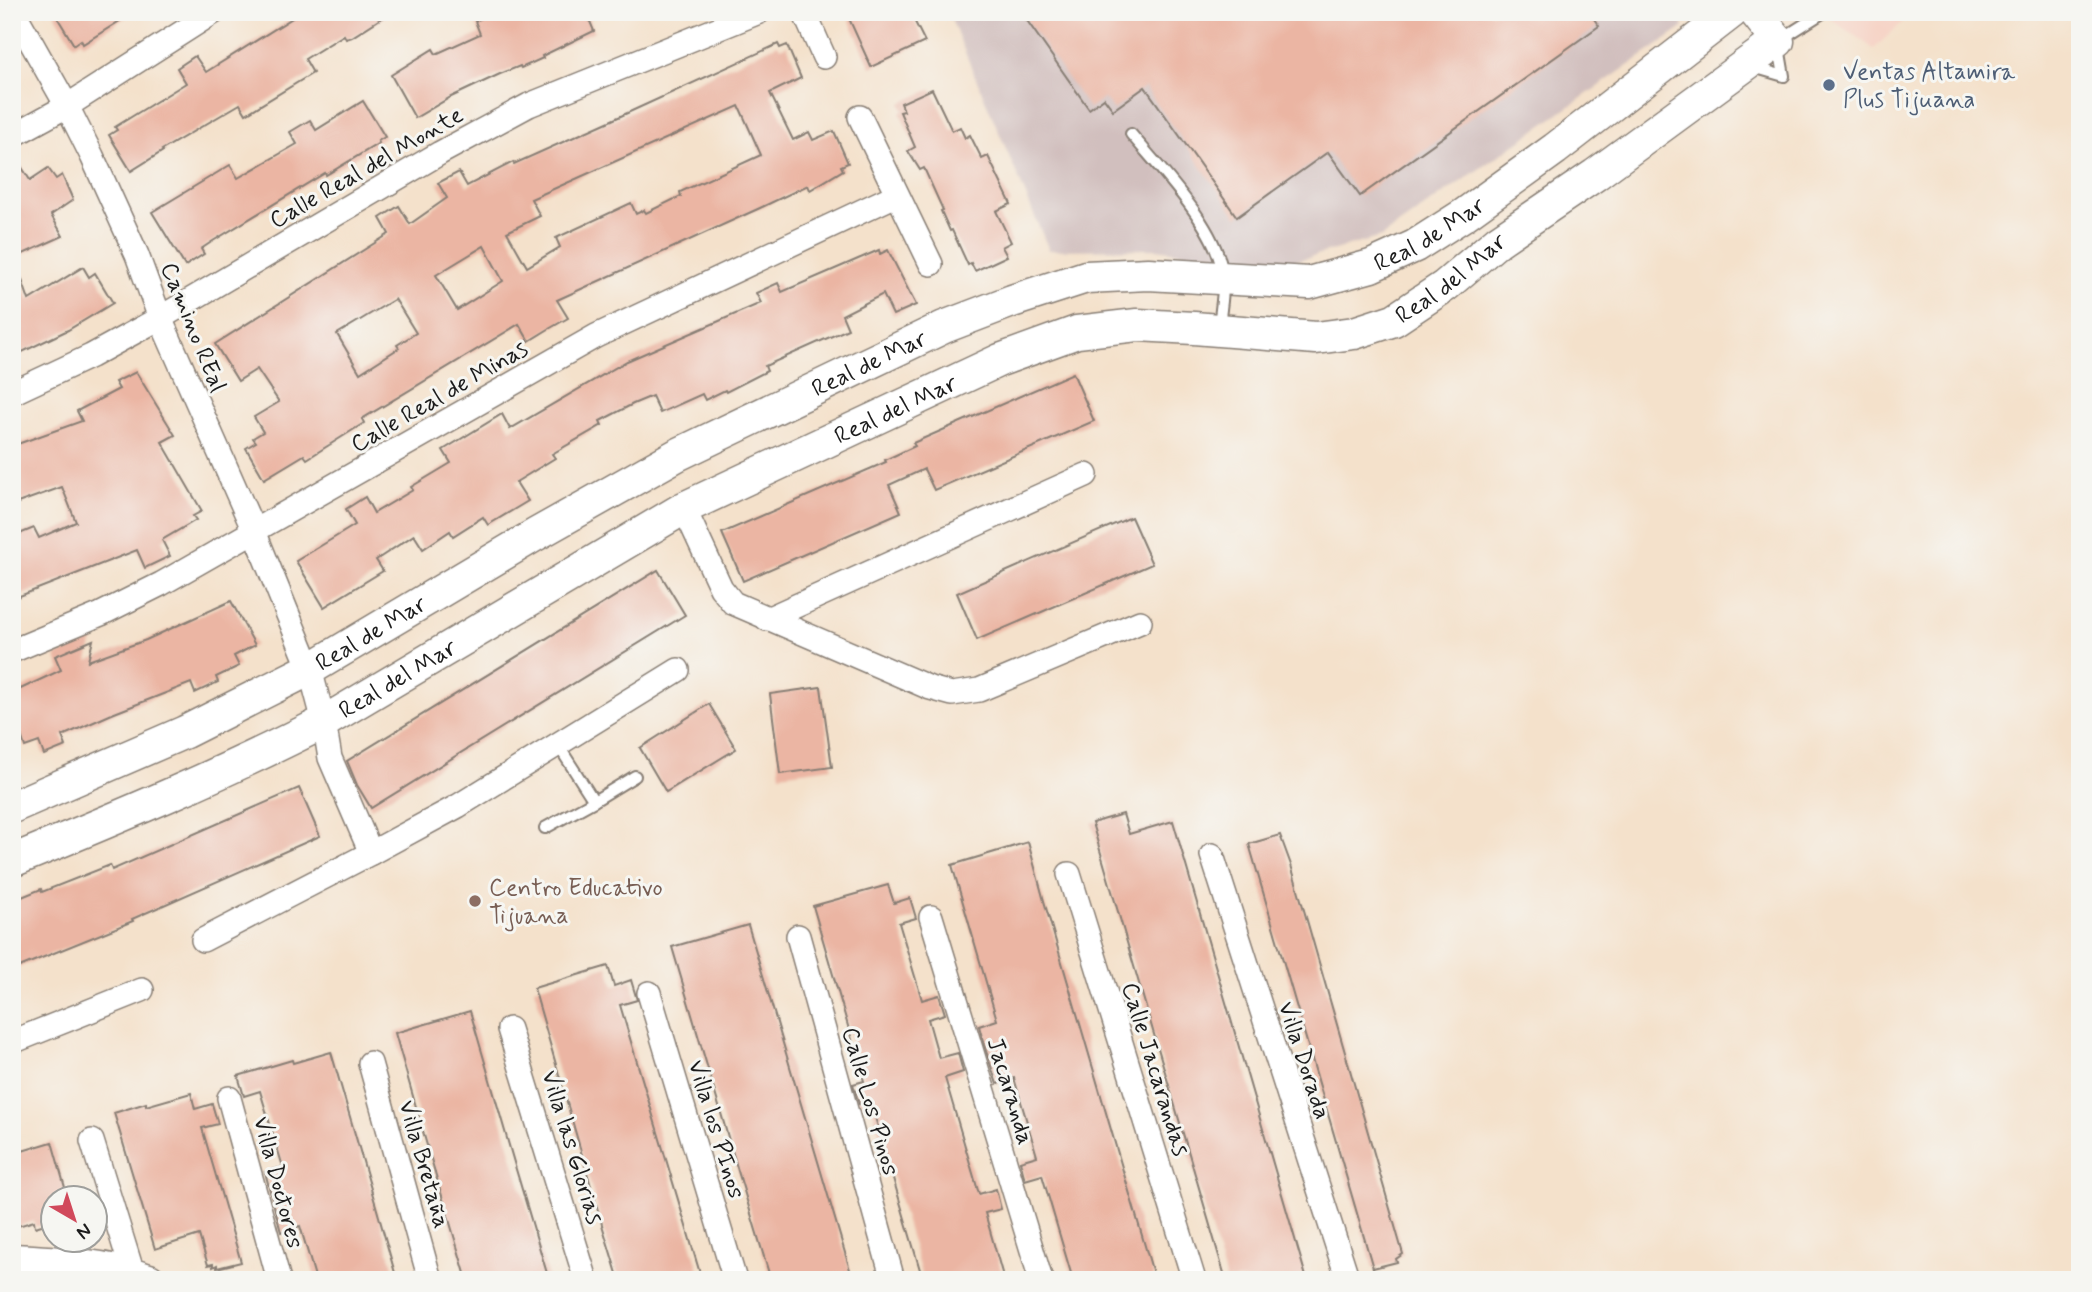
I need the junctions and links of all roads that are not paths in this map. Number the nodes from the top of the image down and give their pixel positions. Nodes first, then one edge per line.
1 (14, 12) edge
2 (214, 12) edge
3 (759, 12) edge
4 (804, 12) edge
5 (1755, 12) edge
6 (1824, 12) edge
7 (1718, 17) edge
8 (1778, 41) junction
9 (824, 57) dead end
10 (1747, 66) junction
11 (67, 106) junction
12 (860, 117) dead end
13 (1131, 134) dead end
14 (12, 136) edge
15 (896, 195) junction
16 (931, 264) dead end
17 (1223, 279) junction
18 (160, 318) junction
19 (1218, 331) junction
20 (12, 393) edge
21 (1086, 475) dead end
22 (684, 508) junction
23 (254, 531) junction
24 (767, 619) junction
25 (1140, 622) dead end
26 (12, 652) edge
27 (310, 669) junction
28 (678, 670) dead end
29 (324, 722) junction
30 (558, 745) junction
31 (635, 776) dead end
32 (594, 801) junction
33 (12, 807) edge
34 (545, 828) dead end
35 (370, 853) junction
36 (1212, 855) dead end
37 (12, 860) edge
38 (1069, 874) dead end
39 (931, 917) dead end
40 (798, 936) dead end
41 (203, 940) dead end
42 (142, 990) dead end
43 (649, 993) dead end
44 (509, 1029) dead end
45 (12, 1042) edge
46 (370, 1063) dead end
47 (229, 1098) dead end
48 (92, 1141) dead end
49 (12, 1260) edge
50 (97, 1274) edge
51 (141, 1277) edge
52 (279, 1280) edge
53 (430, 1280) edge
54 (586, 1280) edge
55 (735, 1280) edge
56 (893, 1280) edge
57 (1041, 1280) edge
58 (1194, 1280) edge
59 (1348, 1280) edge

1 - 11 street, Camino REal
2 - 11 street
3 - 18 street, Calle Real del Monte
4 - 9 street
5 - 8 street
6 - 8 lane
7 - 10 street
7 - 17 street, Real de Mar
8 - 10 street, Real del Mar
10 - 19 street, Real del Mar
11 - 14 street
11 - 18 street, Camino REal
12 - 15 street
13 - 17 lane
15 - 16 street
15 - 23 street, Calle Real de Minas
17 - 19 lane
17 - 27 street, Real de Mar
18 - 20 street, Calle Real del Monte
18 - 23 street, Camino REal
19 - 22 street, Real del Mar
21 - 24 street
22 - 24 street
22 - 29 street, Real del Mar
23 - 26 street, Calle Real de Minas
23 - 27 street, Camino REal
24 - 25 street
27 - 29 street, Camino REal
27 - 33 street, Real de Mar
28 - 30 street
29 - 35 street, Camino REal
29 - 37 street, Real del Mar
30 - 32 lane
30 - 35 street
31 - 32 lane
32 - 34 lane
35 - 41 street
36 - 59 street, Villa Dorada
38 - 58 street, Calle Jacarandas
39 - 57 street, Jacaranda
40 - 56 street, Calle Los Pinos
42 - 45 street
43 - 55 street, Villa los PInos
44 - 54 street, Villa las Glorias
46 - 53 street, Villa Bretaña
47 - 52 street, Villa Doctores
48 - 51 street
49 - 50 street
50 - 51 street

